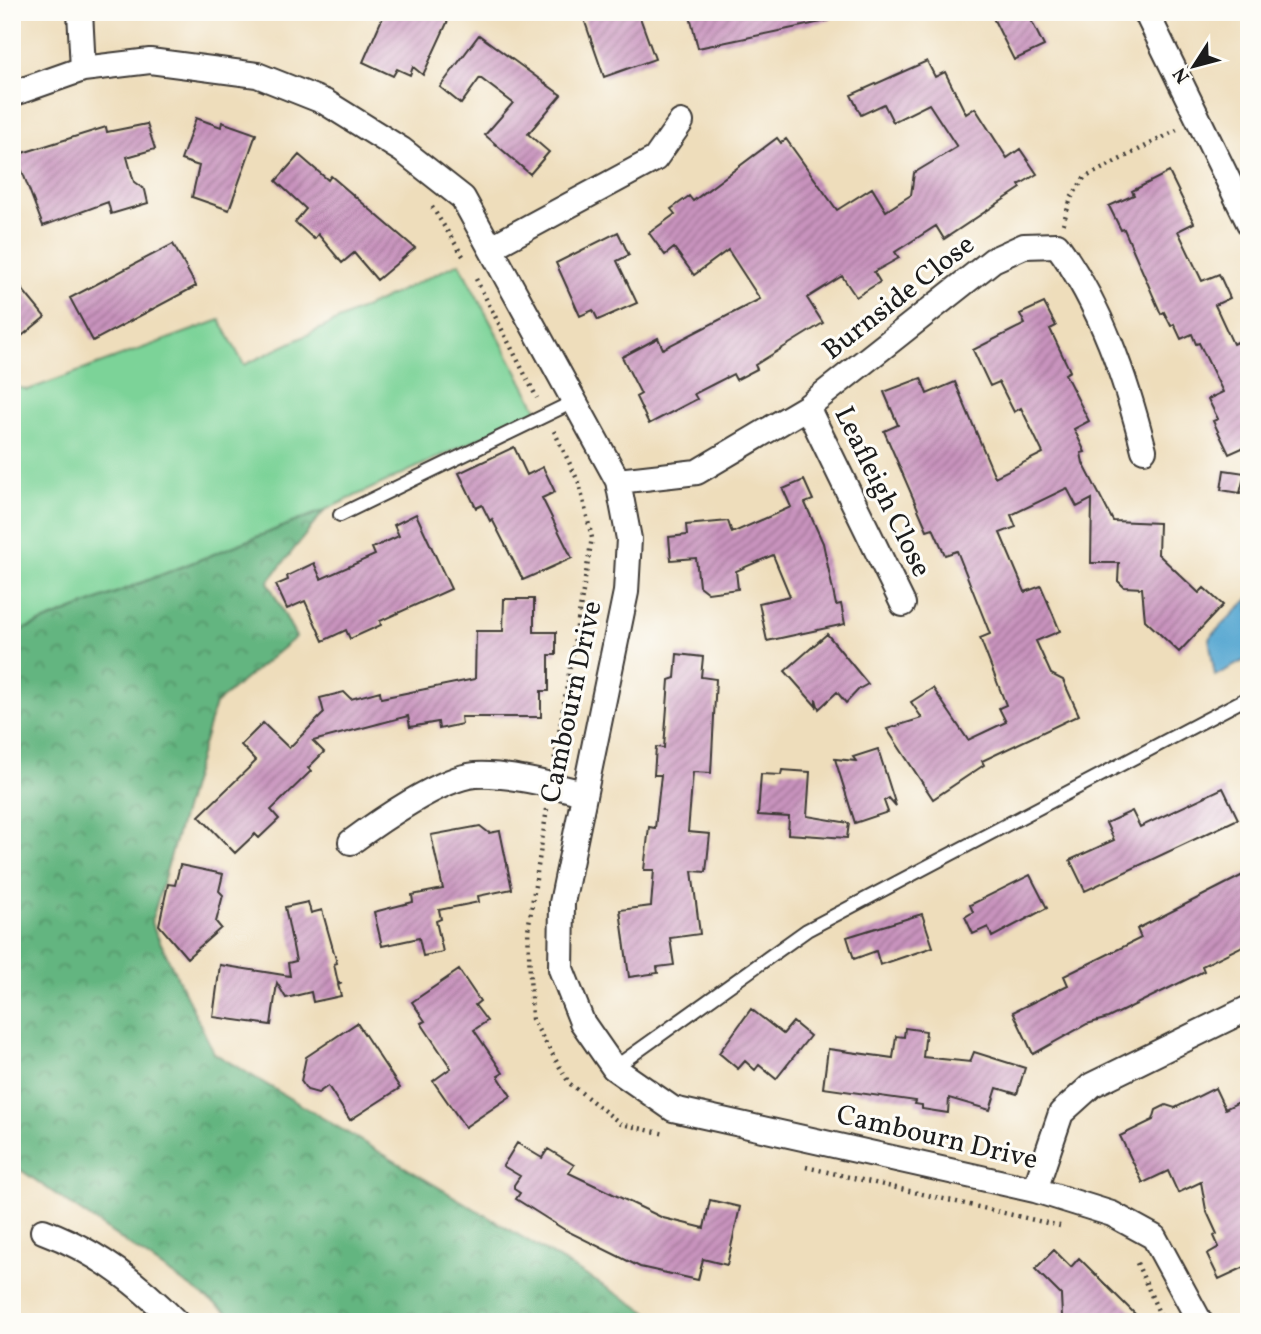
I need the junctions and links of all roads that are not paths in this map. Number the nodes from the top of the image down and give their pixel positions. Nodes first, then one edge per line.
1 (80, 12) edge
2 (1146, 12) edge
3 (83, 69) junction
4 (12, 94) edge
5 (681, 122) dead end
6 (1249, 223) edge
7 (492, 247) junction
8 (575, 401) junction
9 (807, 407) junction
10 (1144, 450) dead end
11 (618, 481) junction
12 (340, 515) dead end
13 (903, 604) dead end
14 (1249, 697) edge
15 (582, 793) junction
16 (351, 842) dead end
17 (1249, 1008) edge
18 (614, 1068) junction
19 (1035, 1190) junction
20 (43, 1231) dead end
21 (176, 1322) edge
22 (1199, 1322) edge

1 - 3 street
2 - 6 street
3 - 4 street, Cambourn Drive
3 - 7 street, Cambourn Drive
5 - 7 street
7 - 8 street, Cambourn Drive
8 - 11 street, Cambourn Drive
8 - 12 lane
9 - 10 street, Burnside Close
9 - 11 street, Burnside Close
9 - 13 street, Leafleigh Close
11 - 15 street, Cambourn Drive
14 - 18 lane
15 - 16 street
15 - 18 street, Cambourn Drive
17 - 19 street
18 - 19 street, Cambourn Drive
19 - 22 street, Cambourn Drive
20 - 21 street

